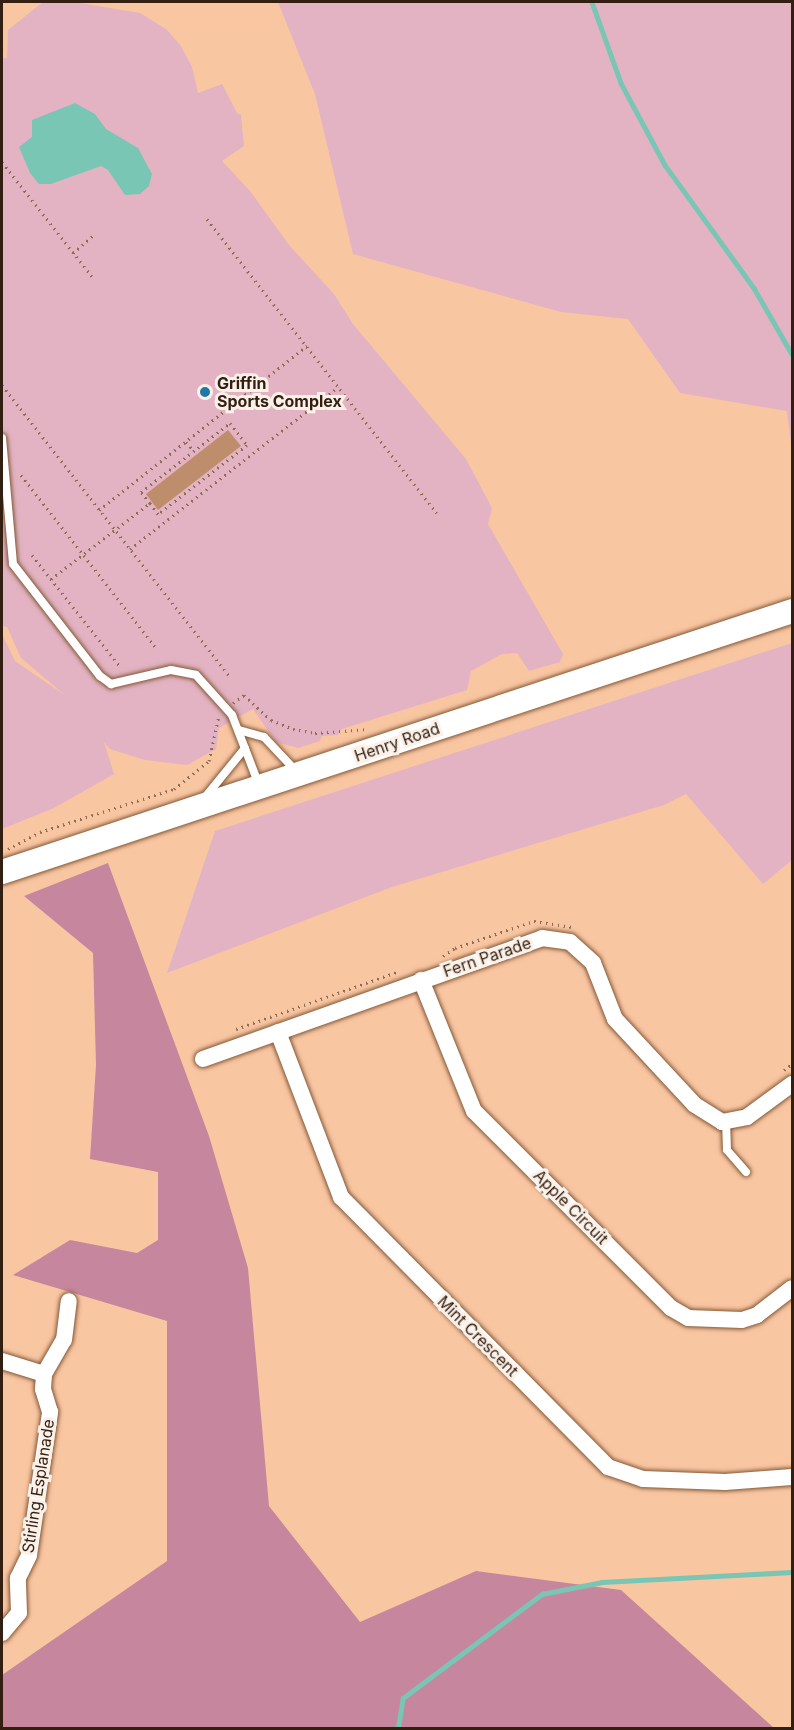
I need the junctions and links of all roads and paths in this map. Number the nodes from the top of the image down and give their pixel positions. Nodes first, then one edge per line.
1 (2, 162) edge
2 (207, 219) dead end
3 (95, 234) dead end
4 (73, 253) junction
5 (94, 279) dead end
6 (307, 346) junction
7 (2, 385) edge
8 (338, 387) junction
9 (2, 438) edge
10 (186, 442) junction
11 (247, 445) junction
12 (194, 451) junction
13 (254, 453) junction
14 (210, 473) junction
15 (21, 475) dead end
16 (217, 481) junction
17 (150, 503) junction
18 (99, 510) junction
19 (437, 513) dead end
20 (115, 530) junction
21 (130, 549) junction
22 (82, 554) junction
23 (32, 555) dead end
24 (51, 579) junction
25 (792, 611) edge
26 (157, 650) dead end
27 (119, 665) dead end
28 (230, 677) dead end
29 (226, 707) junction
30 (378, 727) dead end
31 (239, 730) junction
32 (245, 748) junction
33 (300, 776) junction
34 (260, 788) junction
35 (196, 810) junction
36 (2, 852) edge
37 (2, 872) edge
38 (576, 929) dead end
39 (438, 960) dead end
40 (414, 976) junction
41 (229, 1032) dead end
42 (278, 1032) junction
43 (203, 1059) dead end
44 (792, 1064) edge
45 (777, 1075) dead end
46 (792, 1083) edge
47 (726, 1121) junction
48 (746, 1172) dead end
49 (792, 1288) edge
50 (69, 1301) dead end
51 (2, 1361) edge
52 (44, 1374) junction
53 (792, 1477) edge
54 (2, 1633) edge

1 - 4 path
2 - 6 path
3 - 4 path
4 - 5 path
6 - 8 path
6 - 10 path
7 - 18 path
8 - 13 path
8 - 19 path
9 - 29 lane
10 - 12 path
10 - 18 path
11 - 12 path
11 - 13 path
11 - 14 path
12 - 17 path
13 - 16 path
14 - 16 path
14 - 17 path
15 - 22 path
16 - 21 path
17 - 20 path
18 - 20 path
20 - 21 path
20 - 22 path
21 - 28 path
22 - 24 path
22 - 26 path
23 - 24 path
24 - 27 path
25 - 33 main road, Henry Road
29 - 30 path
29 - 31 lane
29 - 36 path
31 - 32 lane
31 - 33 lane
32 - 34 lane
32 - 35 lane
33 - 34 main road, Henry Road
34 - 35 main road, Henry Road
35 - 37 main road, Henry Road
38 - 39 path
40 - 41 path
40 - 42 street, Fern Parade
40 - 47 street, Fern Parade
40 - 49 street, Apple Circuit
42 - 43 street, Fern Parade
42 - 53 street, Mint Crescent
44 - 45 path
46 - 47 street
47 - 48 lane
50 - 52 street
51 - 52 street
52 - 54 street, Stirling Esplanade

